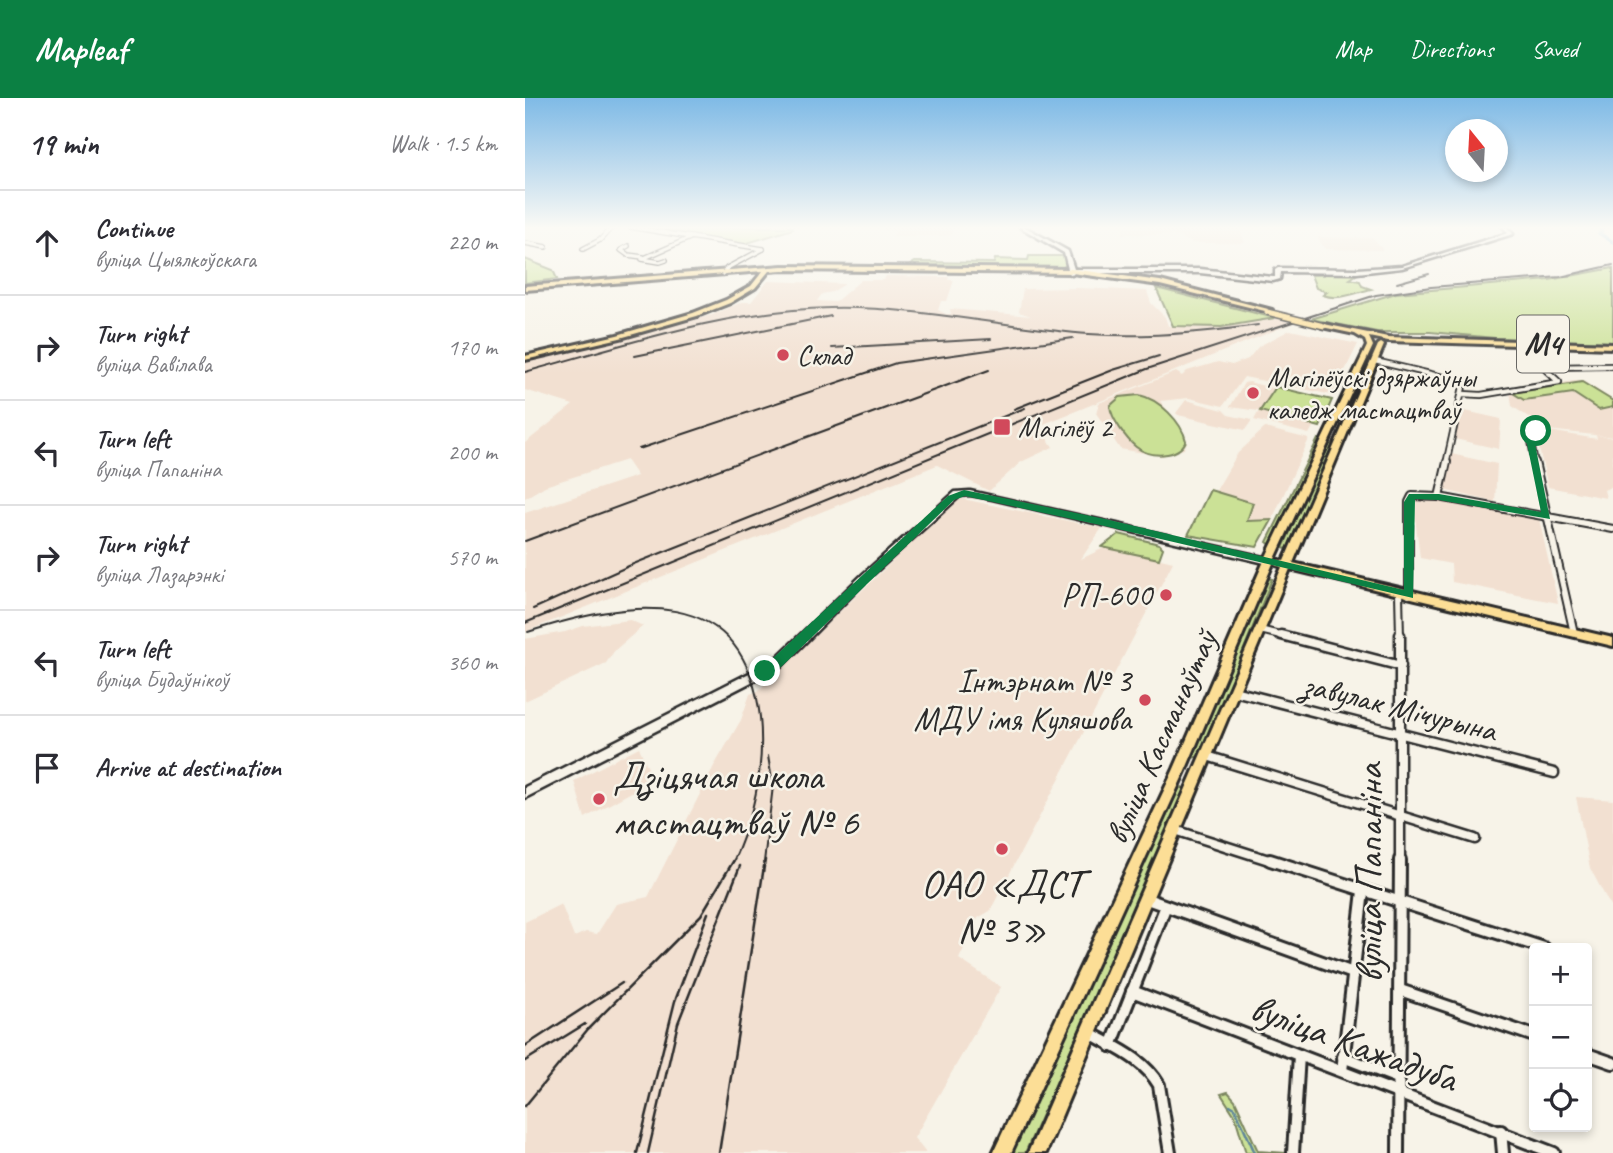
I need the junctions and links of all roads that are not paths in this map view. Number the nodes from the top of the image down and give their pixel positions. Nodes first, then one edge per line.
1 (683, 276) edge
2 (761, 276) edge
3 (1122, 276) edge
4 (1251, 276) edge
5 (1279, 276) edge
6 (525, 289) edge
7 (1360, 333) junction
8 (1405, 338) junction
9 (1377, 342) junction
10 (1613, 345) edge
11 (525, 358) edge
12 (1375, 361) junction
13 (1613, 366) edge
14 (1463, 394) junction
15 (1536, 431) dead end
16 (1439, 497) junction
17 (1547, 516) junction
18 (1613, 530) edge
19 (1269, 561) junction
20 (1285, 565) junction
21 (1404, 594) junction
22 (1260, 630) junction
23 (1574, 633) junction
24 (1613, 642) edge
25 (1401, 666) junction
26 (1234, 691) junction
27 (1401, 736) junction
28 (1185, 756) junction
29 (1206, 759) junction
30 (1554, 774) dead end
31 (1173, 784) junction
32 (1191, 792) junction
33 (525, 793) edge
34 (1400, 816) junction
35 (1175, 830) junction
36 (1475, 839) dead end
37 (1363, 891) junction
38 (1147, 900) junction
39 (1399, 900) junction
40 (1165, 908) junction
41 (1529, 943) edge
42 (1353, 972) junction
43 (1400, 990) junction
44 (1132, 992) junction
45 (1090, 1033) junction
46 (1529, 1034) edge
47 (1111, 1046) junction
48 (1299, 1055) junction
49 (1592, 1056) edge
50 (1343, 1057) junction
51 (1613, 1063) edge
52 (1342, 1071) junction
53 (1398, 1078) junction
54 (1397, 1093) junction
55 (1501, 1131) junction
56 (1002, 1153) edge
57 (1037, 1153) edge
58 (1170, 1153) edge
59 (1293, 1153) edge
60 (1398, 1153) edge
61 (1503, 1153) edge
62 (1555, 1153) edge

1 - 6 main road, М4
2 - 11 main road
3 - 7 main road, М4, bridge
4 - 5 main road
7 - 8 main road, М4
7 - 9 main road
8 - 9 main road
8 - 10 main road, М4
8 - 12 main road
9 - 12 main road, вуліца Касманаўтаў
9 - 19 main road, вуліца Касманаўтаў
12 - 14 street
12 - 20 main road, вуліца Касманаўтаў
13 - 14 street
14 - 16 street
15 - 17 street
16 - 17 street
16 - 21 street, вуліца Папаніна
17 - 18 street
17 - 23 street
19 - 20 main road
19 - 28 main road, вуліца Касманаўтаў
19 - 33 main road
20 - 21 main road
20 - 22 main road, вуліца Касманаўтаў
21 - 23 main road
21 - 25 street, вуліца Папаніна
22 - 25 street
22 - 26 main road, вуліца Касманаўтаў
23 - 24 main road
25 - 27 street, вуліца Папаніна
26 - 27 street, завулак Мічурына
26 - 29 main road, вуліца Касманаўтаў
27 - 30 street, завулак Мічурына
27 - 34 street, вуліца Папаніна
28 - 29 main road
28 - 31 main road, вуліца Касманаўтаў
29 - 32 main road, вуліца Касманаўтаў
29 - 34 street
31 - 32 main road
31 - 56 main road, вуліца Касманаўтаў
32 - 35 main road, вуліца Касманаўтаў
34 - 36 street
34 - 39 street, вуліца Папаніна
35 - 37 street
35 - 38 main road, вуліца Касманаўтаў
37 - 39 street
37 - 42 street
38 - 40 street
38 - 45 main road, вуліца Касманаўтаў
39 - 41 street
39 - 43 street, вуліца Папаніна
40 - 42 street
40 - 44 street
42 - 50 street
43 - 46 street
43 - 53 street, вуліца Папаніна
44 - 47 street
44 - 48 street, вуліца Кажадуба
45 - 47 street
45 - 57 main road, вуліца Касманаўтаў
47 - 58 street
48 - 52 street, вуліца Кажадуба
48 - 59 street
49 - 51 street
50 - 52 street
50 - 53 street
52 - 54 street, вуліца Кажадуба
53 - 54 street, вуліца Папаніна
54 - 55 street, вуліца Кажадуба
54 - 60 street, вуліца Папаніна
55 - 61 street
55 - 62 street, вуліца Кажадуба

